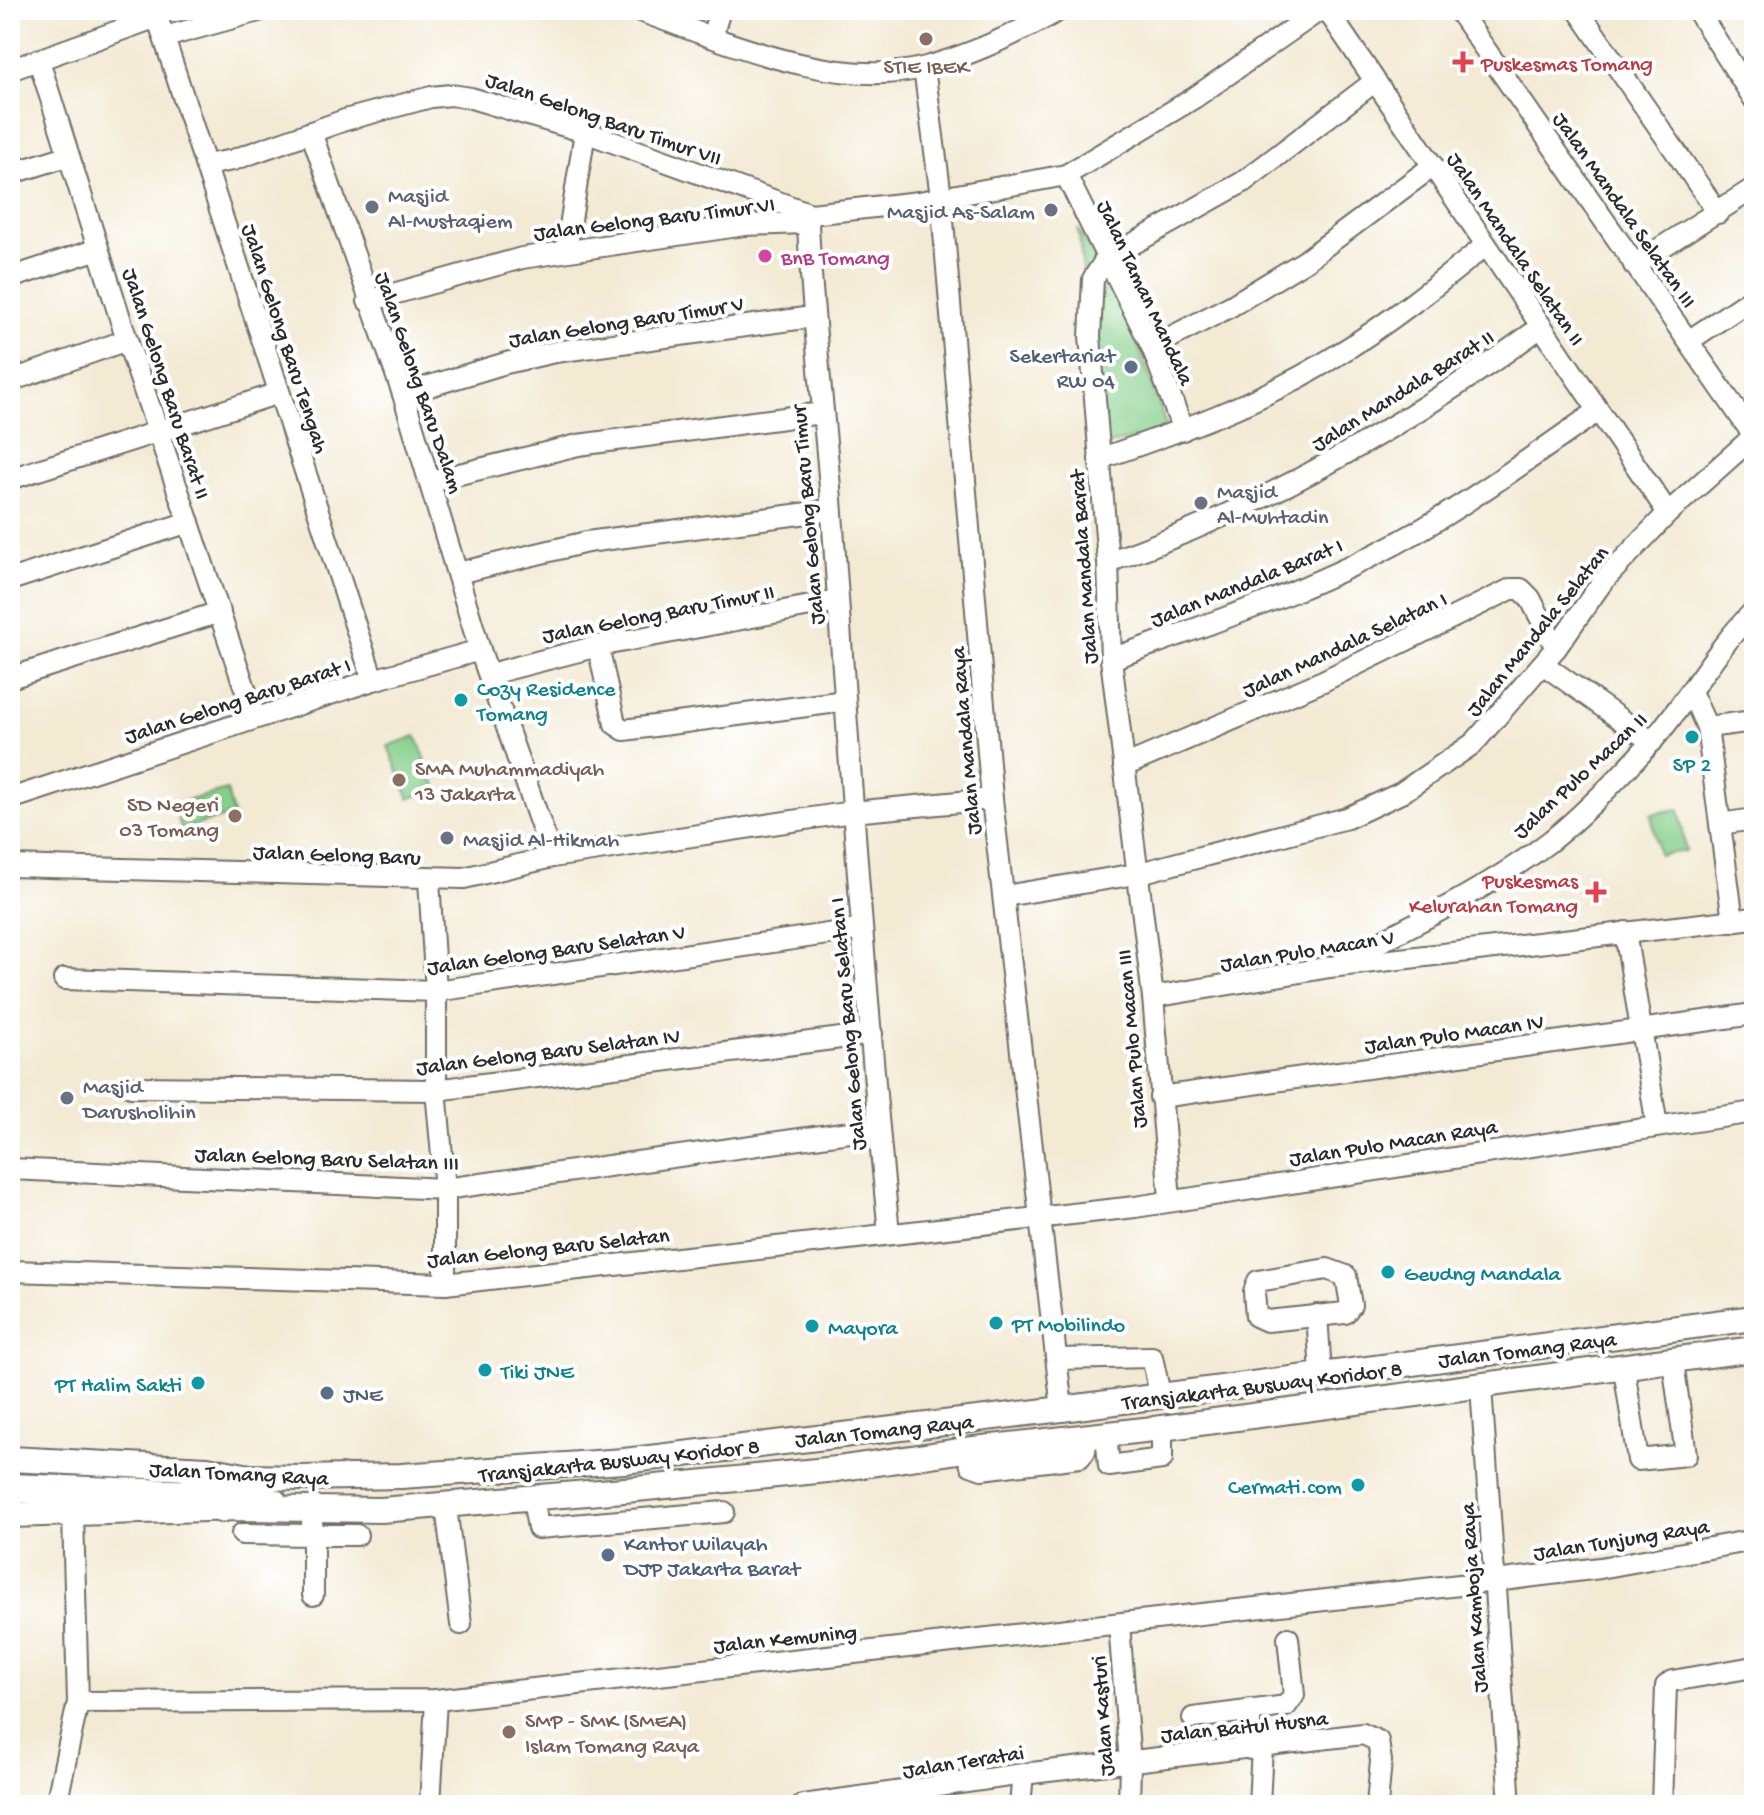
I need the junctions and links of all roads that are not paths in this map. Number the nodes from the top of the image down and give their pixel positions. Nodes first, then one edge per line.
1 (262, 10) edge
2 (637, 10) edge
3 (720, 10) edge
4 (1320, 10) edge
5 (1327, 10) edge
6 (1458, 10) edge
7 (1578, 10) edge
8 (1697, 10) edge
9 (1052, 12) edge
10 (156, 14) edge
11 (165, 37) junction
12 (712, 37) junction
13 (39, 61) junction
14 (924, 68) junction
15 (10, 70) edge
16 (1374, 82) junction
17 (1754, 99) edge
18 (311, 132) junction
19 (585, 132) junction
20 (67, 156) junction
21 (206, 165) junction
22 (1433, 166) junction
23 (10, 174) edge
24 (1066, 175) junction
25 (1754, 188) edge
26 (941, 197) junction
27 (1718, 213) junction
28 (810, 219) junction
29 (1486, 245) junction
30 (98, 249) junction
31 (566, 251) junction
32 (1106, 259) junction
33 (1634, 265) junction
34 (10, 278) edge
35 (1754, 297) edge
36 (368, 301) junction
37 (812, 317) junction
38 (1541, 327) junction
39 (127, 340) junction
40 (1690, 340) junction
41 (1152, 347) junction
42 (10, 381) edge
43 (279, 393) junction
44 (403, 394) junction
45 (1598, 411) junction
46 (822, 413) junction
47 (158, 429) junction
48 (1183, 430) junction
49 (1754, 436) edge
50 (1099, 459) junction
51 (10, 479) edge
52 (431, 481) junction
53 (831, 510) junction
54 (1668, 513) junction
55 (189, 522) junction
56 (1108, 562) junction
57 (458, 573) junction
58 (10, 580) edge
59 (837, 601) junction
60 (220, 612) junction
61 (1750, 618) edge
62 (598, 646) junction
63 (1556, 648) junction
64 (480, 650) junction
65 (1111, 659) junction
66 (1543, 664) junction
67 (490, 674) junction
68 (10, 678) edge
69 (373, 680) junction
70 (1692, 694) junction
71 (845, 701) junction
72 (255, 718) junction
73 (1754, 721) edge
74 (1707, 727) junction
75 (1652, 742) junction
76 (1124, 766) junction
77 (10, 799) edge
78 (992, 799) junction
79 (852, 812) junction
80 (1754, 819) edge
81 (1720, 824) junction
82 (552, 857) junction
83 (10, 866) edge
84 (1136, 874) junction
85 (429, 880) junction
86 (1005, 896) junction
87 (1754, 918) edge
88 (1733, 921) junction
89 (862, 929) junction
90 (1625, 932) junction
91 (1330, 967) junction
92 (64, 979) dead end
93 (436, 991) junction
94 (1153, 997) junction
95 (1754, 1014) edge
96 (1641, 1030) junction
97 (872, 1034) junction
98 (131, 1087) dead end
99 (436, 1090) junction
100 (1160, 1097) junction
101 (1754, 1112) edge
102 (1657, 1126) junction
103 (878, 1128) junction
104 (10, 1169) edge
105 (445, 1189) junction
106 (1170, 1199) junction
107 (1040, 1217) junction
108 (889, 1233) junction
109 (10, 1271) edge
110 (445, 1284) junction
111 (1317, 1315) junction
112 (1754, 1318) edge
113 (1754, 1325) edge
114 (1754, 1342) edge
115 (1754, 1349) edge
116 (1057, 1359) junction
117 (1673, 1362) junction
118 (1624, 1369) junction
119 (1321, 1373) junction
120 (1481, 1387) junction
121 (1160, 1394) junction
122 (1062, 1409) junction
123 (10, 1459) edge
124 (10, 1476) edge
125 (401, 1476) junction
126 (10, 1488) edge
127 (636, 1489) junction
128 (533, 1499) junction
129 (446, 1507) junction
130 (221, 1508) junction
131 (311, 1509) junction
132 (724, 1512) dead end
133 (10, 1515) edge
134 (73, 1515) junction
135 (644, 1516) junction
136 (242, 1534) dead end
137 (313, 1535) junction
138 (357, 1535) dead end
139 (1754, 1540) edge
140 (1495, 1581) junction
141 (313, 1595) dead end
142 (461, 1624) dead end
143 (1119, 1624) junction
144 (1288, 1638) dead end
145 (1754, 1667) edge
146 (436, 1700) junction
147 (78, 1702) junction
148 (1250, 1709) junction
149 (1193, 1718) dead end
150 (1256, 1748) junction
151 (1130, 1763) junction
152 (1023, 1774) junction
153 (897, 1800) edge
154 (56, 1805) edge
155 (430, 1805) edge
156 (803, 1805) edge
157 (1020, 1805) edge
158 (1129, 1805) edge
159 (1259, 1805) edge
160 (1377, 1805) edge
161 (1510, 1805) edge
162 (1662, 1805) edge

1 - 11 street
2 - 12 street
3 - 12 street
4 - 24 street
5 - 16 street, Jalan Mandala Selatan II
6 - 33 street, Jalan Mandala Selatan III
7 - 27 street
8 - 17 street
9 - 14 street
10 - 11 street, Jalan Gelong Baru Tengah
10 - 13 street
11 - 21 street, Jalan Gelong Baru Tengah
12 - 14 street
13 - 15 street
13 - 20 street, Jalan Gelong Baru Barat II
14 - 26 street, Jalan Mandala Raya
16 - 22 street, Jalan Mandala Selatan II
16 - 32 street
18 - 19 street, Jalan Gelong Baru Timur VII
18 - 21 street, Jalan Gelong Baru Timur VII
18 - 36 street, Jalan Gelong Baru Dalam
19 - 28 street, Jalan Gelong Baru Timur VII
19 - 31 street
20 - 23 street
20 - 30 street, Jalan Gelong Baru Barat II
21 - 43 street, Jalan Gelong Baru Tengah
22 - 29 street, Jalan Mandala Selatan II
22 - 41 street
24 - 26 street, Jalan Gelong Baru Timur VII
24 - 32 street, Jalan Taman Mandala
25 - 27 street
26 - 28 street, Jalan Gelong Baru Timur VII
26 - 78 street, Jalan Mandala Raya
27 - 33 street
28 - 31 street, Jalan Gelong Baru Timur VI
28 - 37 street, Jalan Gelong Baru Timur
29 - 38 street, Jalan Mandala Selatan II
29 - 48 street
30 - 34 street
30 - 39 street, Jalan Gelong Baru Barat II
31 - 36 street, Jalan Gelong Baru Timur VI
32 - 41 street, Jalan Taman Mandala
32 - 50 street, Jalan Mandala Barat
33 - 40 street, Jalan Mandala Selatan III
35 - 40 street
36 - 44 street, Jalan Gelong Baru Dalam
37 - 44 street, Jalan Gelong Baru Timur V
37 - 46 street, Jalan Gelong Baru Timur
38 - 45 street, Jalan Mandala Selatan II
38 - 56 street, Jalan Mandala Barat II
39 - 42 street
39 - 47 street, Jalan Gelong Baru Barat II
40 - 49 street, Jalan Mandala Selatan III
41 - 48 street, Jalan Taman Mandala
43 - 47 street
43 - 69 street, Jalan Gelong Baru Tengah
44 - 52 street, Jalan Gelong Baru Dalam
45 - 54 street, Jalan Mandala Selatan II
45 - 65 street, Jalan Mandala Barat I
46 - 52 street
46 - 53 street, Jalan Gelong Baru Timur
47 - 51 street
47 - 55 street, Jalan Gelong Baru Barat II
48 - 50 street
49 - 54 street, Jalan Mandala Selatan
50 - 56 street, Jalan Mandala Barat
52 - 57 street, Jalan Gelong Baru Dalam
53 - 57 street
53 - 59 street, Jalan Gelong Baru Timur
54 - 63 street, Jalan Mandala Selatan
55 - 58 street
55 - 60 street, Jalan Gelong Baru Barat II
56 - 65 street, Jalan Mandala Barat
57 - 64 street, Jalan Gelong Baru Dalam
59 - 62 street, Jalan Gelong Baru Timur II
59 - 71 street, Jalan Gelong Baru Timur
60 - 68 street
60 - 72 street, Jalan Gelong Baru Barat II
61 - 70 street, Jalan Pulo Macan II
62 - 67 street, Jalan Gelong Baru Timur II
62 - 71 street
63 - 66 street, Jalan Mandala Selatan
63 - 76 street, Jalan Mandala Selatan I
64 - 67 street
64 - 69 street, Jalan Gelong Baru Barat I
65 - 76 street, Jalan Mandala Barat
66 - 75 street
66 - 84 street, Jalan Mandala Selatan
67 - 82 street
69 - 72 street, Jalan Gelong Baru Barat I
70 - 74 street
70 - 75 street, Jalan Pulo Macan II
71 - 79 street, Jalan Gelong Baru Timur
72 - 77 street, Jalan Gelong Baru Barat I
73 - 74 street
74 - 81 street
75 - 91 street, Jalan Pulo Macan II
76 - 84 street, Jalan Mandala Barat
78 - 79 street, Jalan Gelong Baru
78 - 86 street, Jalan Mandala Raya
79 - 82 street, Jalan Gelong Baru
79 - 89 street, Jalan Gelong Baru Selatan I
80 - 81 street
81 - 88 street
82 - 85 street, Jalan Gelong Baru
83 - 85 street, Jalan Gelong Baru
84 - 86 street, Jalan Mandala Selatan
84 - 94 street, Jalan Pulo Macan III
85 - 93 street
86 - 107 street, Jalan Mandala Raya
87 - 88 street, Jalan Pulo Macan V
88 - 90 street, Jalan Pulo Macan V
89 - 93 street, Jalan Gelong Baru Selatan V
89 - 97 street, Jalan Gelong Baru Selatan I
90 - 91 street, Jalan Pulo Macan V
90 - 96 street
91 - 94 street, Jalan Pulo Macan V
92 - 93 street, Jalan Gelong Baru Selatan V
93 - 99 street
94 - 100 street, Jalan Pulo Macan III
95 - 96 street, Jalan Pulo Macan IV
96 - 100 street, Jalan Pulo Macan IV
96 - 102 street
97 - 99 street, Jalan Gelong Baru Selatan IV
97 - 103 street, Jalan Gelong Baru Selatan I
98 - 99 street, Jalan Gelong Baru Selatan IV
99 - 105 street
100 - 106 street, Jalan Pulo Macan III
101 - 102 street, Jalan Pulo Macan Raya
102 - 106 street, Jalan Pulo Macan Raya
103 - 105 street, Jalan Gelong Baru Selatan III
103 - 108 street, Jalan Gelong Baru Selatan I
104 - 105 street, Jalan Gelong Baru Selatan III
105 - 110 street
106 - 107 street, Jalan Pulo Macan Raya
107 - 108 street, Jalan Gelong Baru Selatan
107 - 116 street, Jalan Mandala Raya
108 - 110 street, Jalan Gelong Baru Selatan
109 - 110 street, Jalan Gelong Baru Selatan
111 - 111 street
111 - 119 street
112 - 119 main road, Jalan Tomang Raya
113 - 125 street, Transjakarta Busway Koridor 8
114 - 124 street, Transjakarta Busway Koridor 8
115 - 117 main road, Jalan Tomang Raya
116 - 121 street
116 - 122 street, Jalan Mandala Raya
117 - 118 main road, Jalan Tomang Raya
117 - 118 street
118 - 120 main road, Jalan Tomang Raya
119 - 121 main road, Jalan Tomang Raya
120 - 127 main road, Jalan Tomang Raya
120 - 140 street, Jalan Kamboja Raya
121 - 122 main road, Jalan Tomang Raya
122 - 125 main road, Jalan Tomang Raya
123 - 125 main road, Jalan Tomang Raya
126 - 130 highway
127 - 128 main road, Jalan Tomang Raya
127 - 135 street
128 - 129 main road, Jalan Tomang Raya
128 - 135 street
129 - 131 main road, Jalan Tomang Raya
129 - 142 street
130 - 131 main road, Jalan Tomang Raya
130 - 134 main road, Jalan Tomang Raya
131 - 137 street
132 - 135 street
133 - 134 main road, Jalan Tomang Raya
134 - 147 street
136 - 137 street
137 - 138 street
137 - 141 street
139 - 140 street, Jalan Tunjung Raya
140 - 143 street, Jalan Kemuning
140 - 161 street, Jalan Kamboja Raya
143 - 146 street, Jalan Kemuning
143 - 151 street, Jalan Kasturi
144 - 148 street
145 - 162 street
146 - 147 street, Jalan Kemuning
146 - 155 street
147 - 154 street
148 - 149 street
148 - 150 street
150 - 151 street, Jalan Baitul Husna
150 - 159 street
150 - 160 street, Jalan Baitul Husna
151 - 152 street, Jalan Teratai
151 - 158 street, Jalan Kasturi
152 - 153 street, Jalan Teratai
152 - 157 street
153 - 156 street, Jalan Teratai

